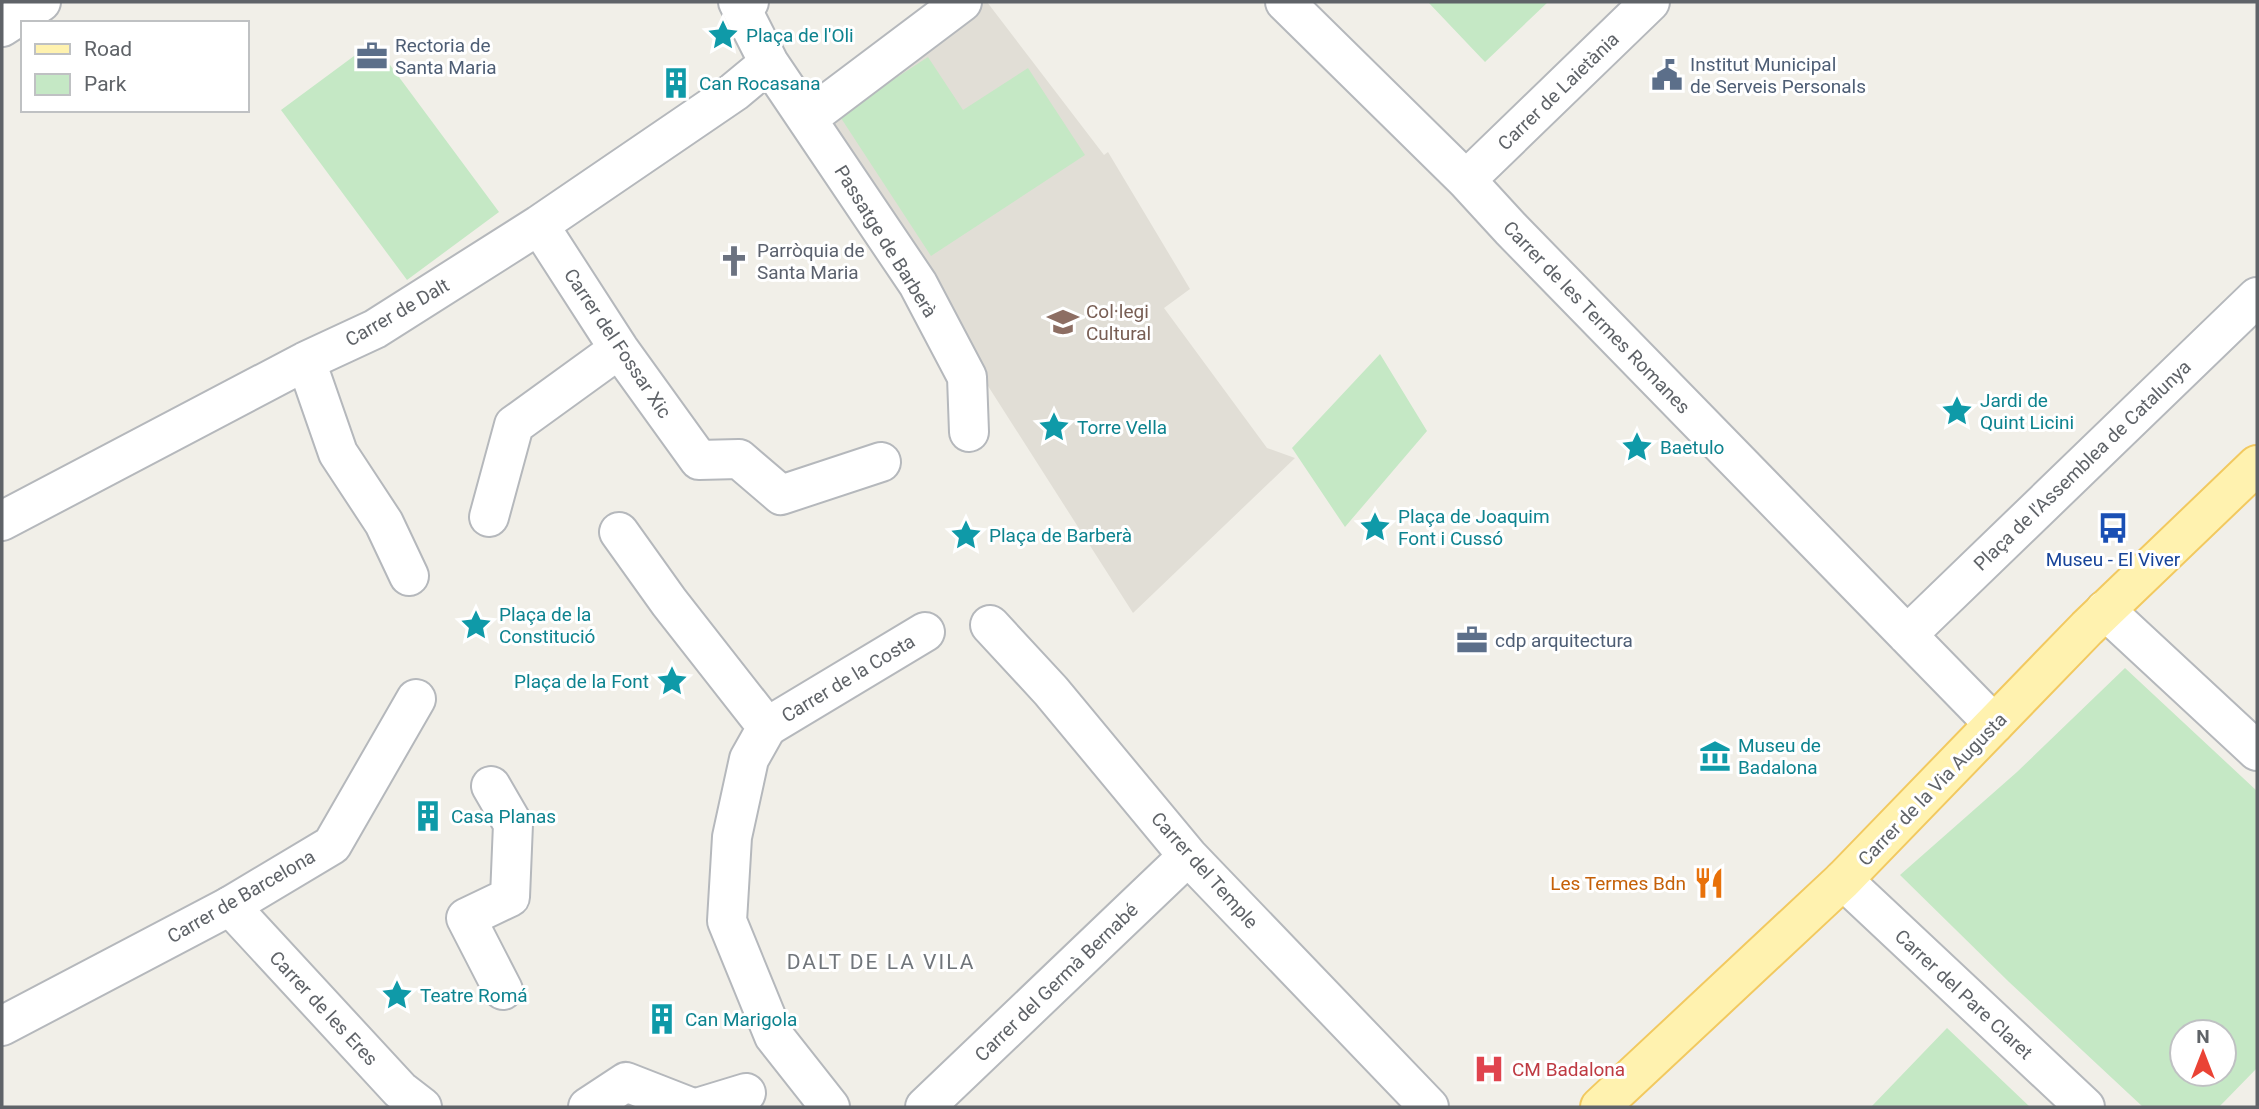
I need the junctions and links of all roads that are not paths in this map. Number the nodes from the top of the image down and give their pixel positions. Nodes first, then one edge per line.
1 (41, 2) edge
2 (962, 2) edge
3 (1285, 2) edge
4 (1650, 2) edge
5 (743, 4) edge
6 (2, 27) edge
7 (769, 63) junction
8 (808, 118) junction
9 (1466, 180) junction
10 (539, 225) junction
11 (2257, 297) edge
12 (619, 349) junction
13 (306, 361) junction
14 (970, 432) dead end
15 (881, 463) dead end
16 (2257, 465) edge
17 (489, 517) dead end
18 (2, 522) edge
19 (619, 532) dead end
20 (409, 576) dead end
21 (2105, 610) junction
22 (990, 625) dead end
23 (925, 632) dead end
24 (1907, 635) junction
25 (416, 699) dead end
26 (1994, 724) junction
27 (766, 727) junction
28 (2257, 751) edge
29 (491, 786) dead end
30 (1188, 856) junction
31 (1843, 880) junction
32 (230, 906) junction
33 (503, 990) dead end
34 (2, 1026) edge
35 (746, 1093) dead end
36 (422, 1107) edge
37 (588, 1107) edge
38 (690, 1107) edge
39 (700, 1107) edge
40 (830, 1107) edge
41 (925, 1107) edge
42 (1429, 1107) edge
43 (1601, 1107) edge
44 (2085, 1107) edge

1 - 6 street
2 - 8 street
3 - 9 street, Carrer de les Termes Romanes
4 - 9 street, Carrer de Laietània
5 - 7 street, Passatge de Barberà
7 - 8 street, Passatge de Barberà
7 - 10 street, Carrer de Dalt
8 - 14 street, Passatge de Barberà
9 - 24 street, Carrer de les Termes Romanes
10 - 12 street, Carrer del Fossar Xic
10 - 13 street, Carrer de Dalt
11 - 24 street, Plaça de l'Assemblea de Catalunya
12 - 15 street, Carrer del Fossar Xic
12 - 17 street
13 - 18 street, Carrer de Dalt
13 - 20 street
16 - 21 main road, Carrer de la Via Augusta
19 - 27 street
21 - 26 main road, Carrer de la Via Augusta
21 - 28 street
22 - 30 street, Carrer del Temple
23 - 27 street, Carrer de la Costa
24 - 26 street, Carrer de les Termes Romanes
25 - 32 street, Carrer de Barcelona
26 - 31 main road, Carrer de la Via Augusta
27 - 40 street, Carrer de la Costa
29 - 33 street
30 - 41 street, Carrer del Germà Bernabé
30 - 42 street, Carrer del Temple
31 - 43 main road, Carrer de la Via Augusta
31 - 44 street, Carrer del Pare Claret
32 - 34 street, Carrer de Barcelona
32 - 36 street, Carrer de les Eres
35 - 39 street
37 - 38 street

